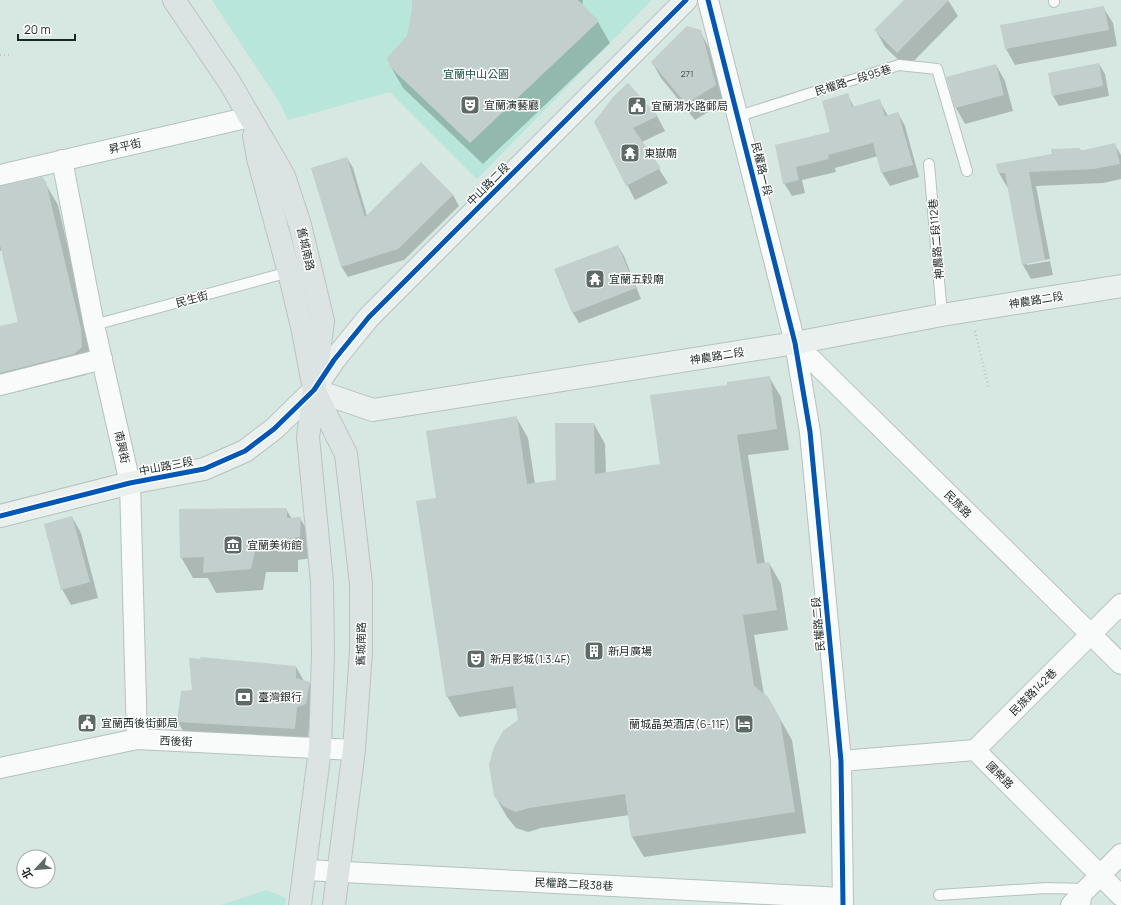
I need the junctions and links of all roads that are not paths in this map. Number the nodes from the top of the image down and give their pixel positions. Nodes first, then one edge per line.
1 (174, 0) edge
2 (686, 0) edge
3 (708, 0) edge
4 (739, 116) junction
5 (250, 117) junction
6 (62, 160) junction
7 (929, 164) dead end
8 (966, 171) dead end
9 (0, 175) edge
10 (289, 272) junction
11 (1121, 286) edge
12 (942, 315) junction
13 (94, 325) junction
14 (795, 343) junction
15 (102, 359) junction
16 (0, 385) edge
17 (314, 390) junction
18 (130, 483) junction
19 (0, 516) edge
20 (1121, 604) edge
21 (1091, 634) junction
22 (1121, 664) edge
23 (137, 739) junction
24 (320, 749) junction
25 (354, 750) junction
26 (975, 750) junction
27 (841, 761) junction
28 (0, 768) edge
29 (1121, 854) edge
30 (306, 870) junction
31 (339, 872) junction
32 (1091, 890) edge
33 (939, 895) dead end
34 (1121, 896) edge
35 (843, 902) edge
36 (300, 905) edge
37 (334, 905) edge
38 (1071, 905) edge

1 - 5 main road, 舊城南路
2 - 17 street, 中山路二段
3 - 4 street, 民權路一段
4 - 8 lane, 民權路一段95巷
4 - 14 street, 民權路一段
5 - 6 street, 昇平街
5 - 10 main road, 舊城南路
5 - 17 main road, 舊城南路
6 - 9 street, 昇平街
6 - 13 street, 南興街
7 - 12 lane, 神農路二段112巷
10 - 13 lane, 民生街
10 - 17 main road, 舊城南路
11 - 12 street, 神農路二段
12 - 14 street, 神農路二段
13 - 15 street, 南興街
14 - 17 street, 神農路二段
14 - 21 street, 民族路
14 - 27 street, 民權路二段
15 - 16 street
15 - 18 street, 南興街
17 - 18 street, 中山路三段
17 - 24 main road, 舊城南路
17 - 25 main road, 舊城南路
18 - 19 street, 中山路三段
18 - 23 street, 南興街
20 - 21 street, 民族路142巷
21 - 22 street, 民族路
21 - 26 street, 民族路142巷
23 - 24 street, 西後街
23 - 28 street, 西後街
24 - 25 street, 西後街
24 - 30 main road, 舊城南路
25 - 31 main road, 舊城南路
26 - 27 street
26 - 32 street, 國榮路
27 - 35 street, 民權路二段
29 - 32 street
30 - 31 street, 民權路二段38巷
30 - 36 main road, 舊城南路
31 - 35 street, 民權路二段38巷
31 - 37 main road, 舊城南路
32 - 33 lane
32 - 34 street, 國榮路
32 - 38 street

